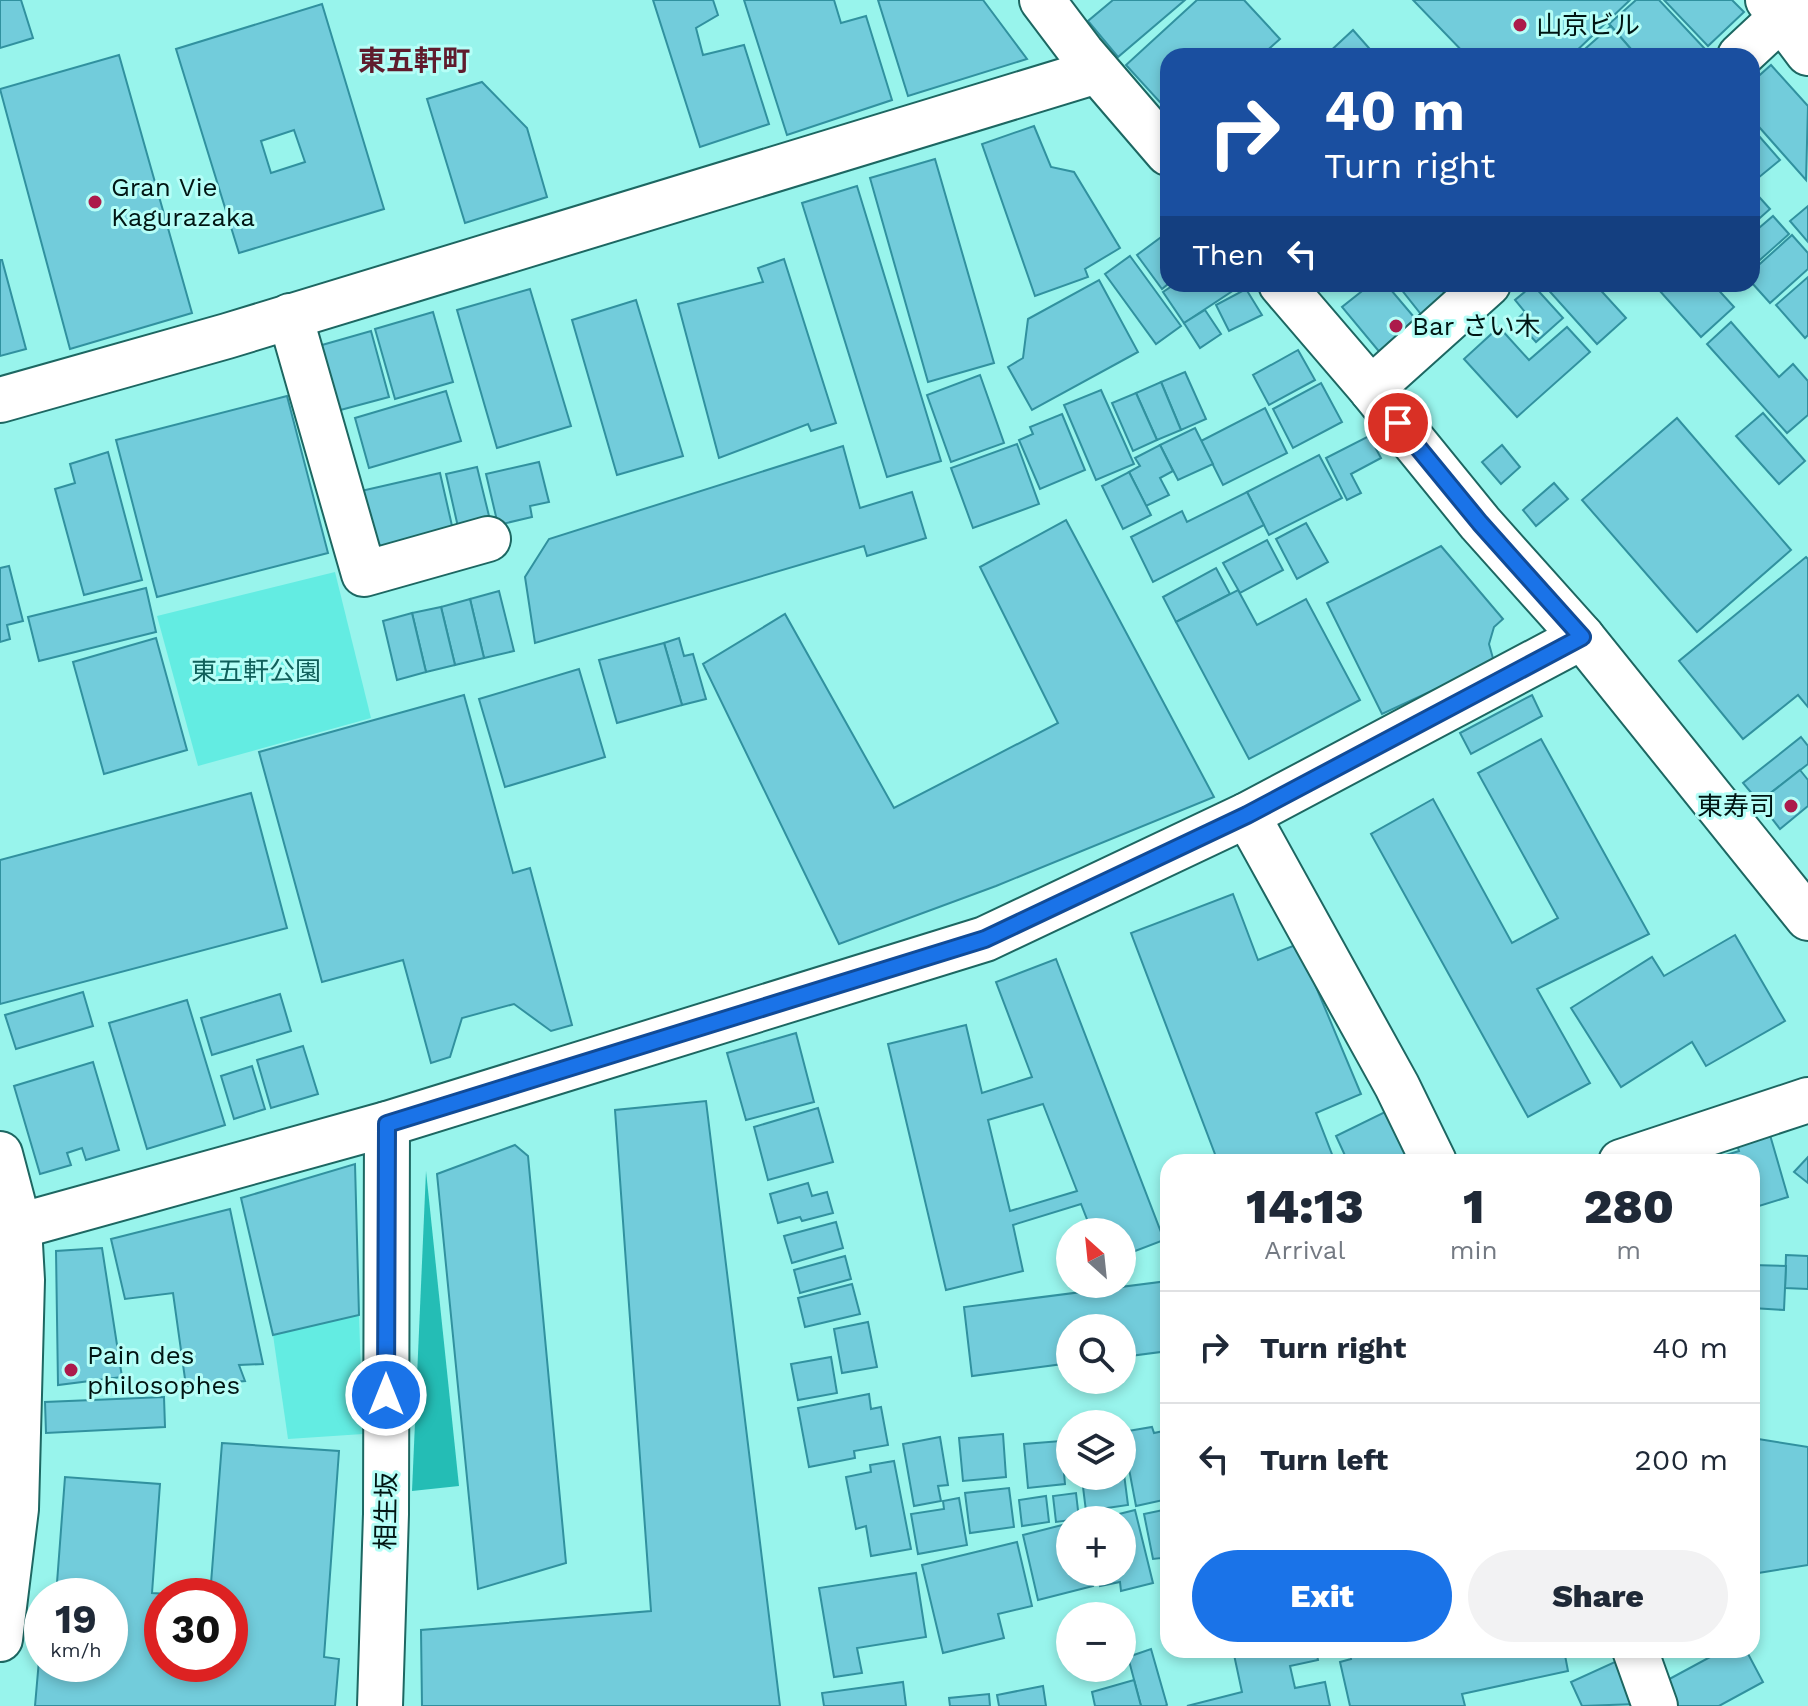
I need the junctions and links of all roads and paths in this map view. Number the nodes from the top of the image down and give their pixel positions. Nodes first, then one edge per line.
1 (1042, 0) edge
2 (1783, 6) edge
3 (1747, 48) edge
4 (1808, 53) edge
5 (1097, 71) junction
6 (1160, 144) edge
7 (1288, 292) edge
8 (1479, 292) edge
9 (290, 316) junction
10 (1371, 389) junction
11 (0, 400) edge
12 (488, 539) dead end
13 (1582, 637) junction
14 (1247, 815) junction
15 (1808, 918) edge
16 (1808, 1100) edge
17 (387, 1124) junction
18 (0, 1154) edge
19 (1430, 1154) edge
20 (1645, 1154) edge
21 (19, 1226) junction
22 (0, 1639) edge
23 (1638, 1658) edge
24 (380, 1706) edge
25 (1655, 1706) edge

1 - 5 street
2 - 3 street
2 - 4 street
5 - 6 street
5 - 9 street
7 - 10 street
8 - 10 street
9 - 11 street
9 - 12 street
10 - 13 street
13 - 14 street
13 - 15 street
14 - 17 street
14 - 19 street
16 - 20 street
17 - 21 street
17 - 24 street, 相生坂
18 - 21 street
21 - 22 street
23 - 25 street

